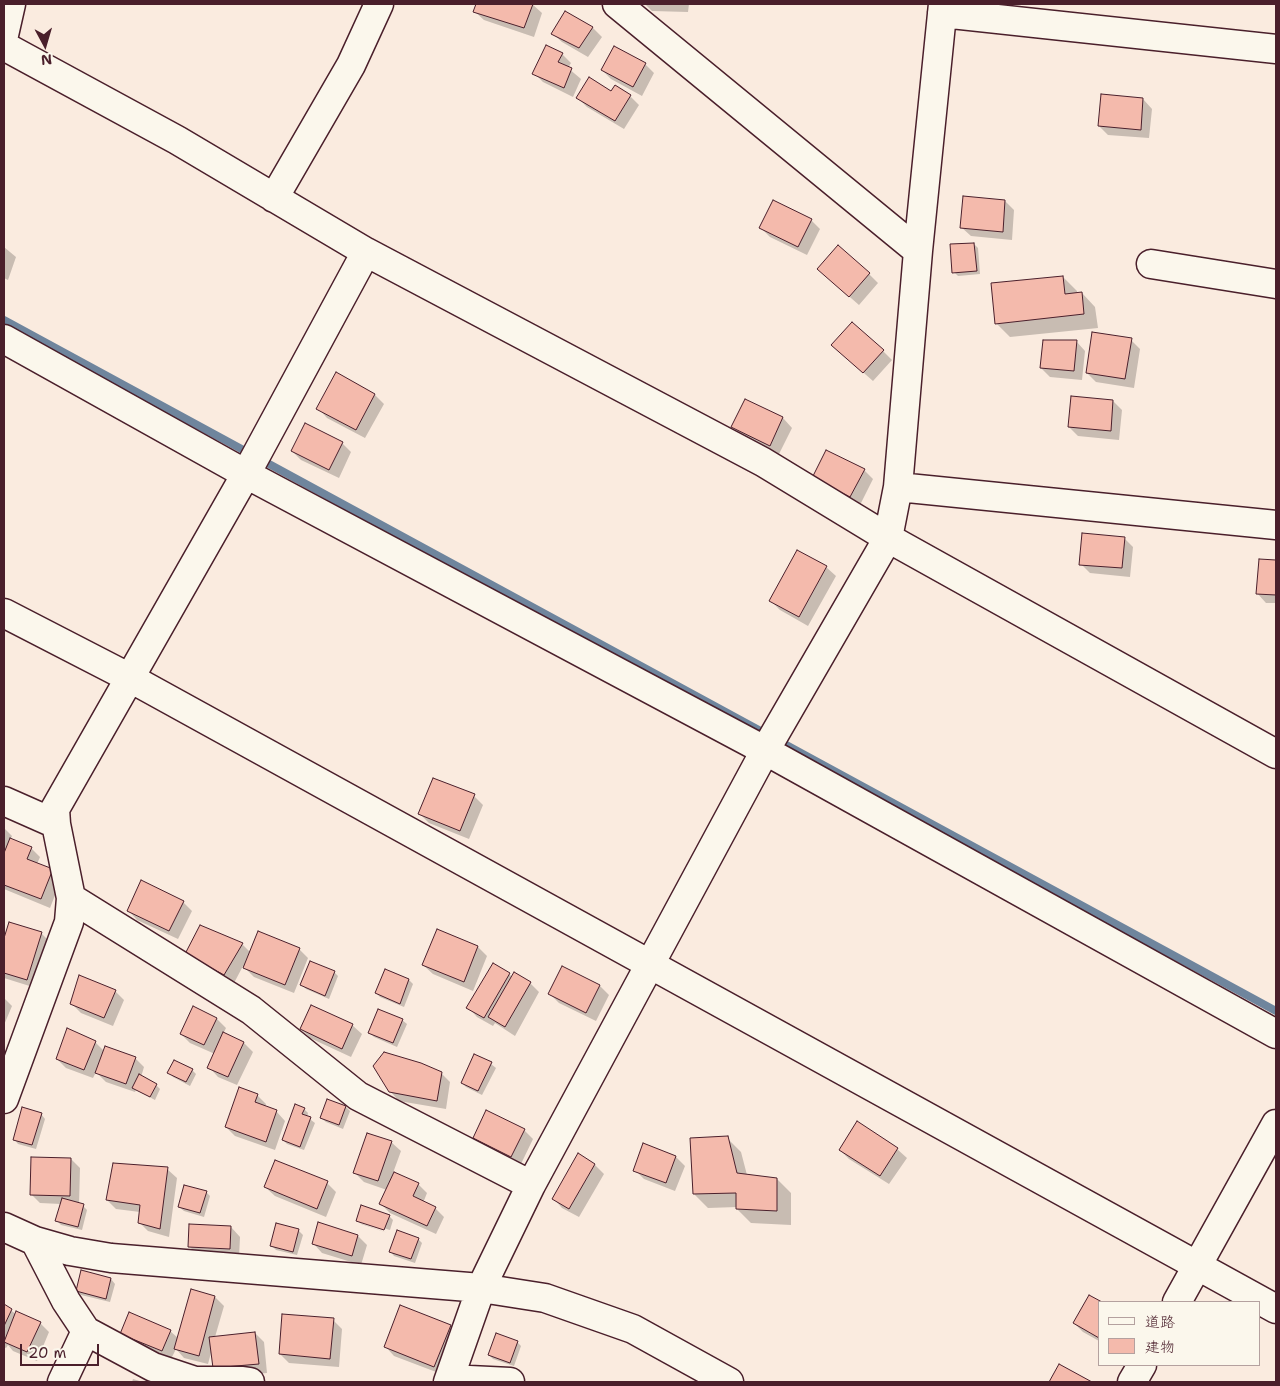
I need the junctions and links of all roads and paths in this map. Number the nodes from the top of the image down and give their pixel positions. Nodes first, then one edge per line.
1 (11, 4) edge
2 (379, 4) edge
3 (617, 4) edge
4 (942, 8) edge
5 (4, 35) edge
6 (4, 46) edge
7 (1276, 49) edge
8 (274, 198) junction
9 (918, 251) junction
10 (366, 252) junction
11 (1152, 264) dead end
12 (1276, 284) edge
13 (4, 339) edge
14 (246, 474) junction
15 (898, 487) junction
16 (1276, 525) edge
17 (888, 538) junction
18 (4, 613) edge
19 (130, 678) junction
20 (766, 750) junction
21 (1276, 754) edge
22 (4, 801) edge
23 (56, 824) junction
24 (70, 898) junction
25 (650, 966) junction
26 (1276, 1034) edge
27 (4, 1099) edge
28 (1276, 1124) edge
29 (531, 1185) junction
30 (4, 1227) edge
31 (35, 1241) junction
32 (1197, 1266) junction
33 (481, 1288) junction
34 (1178, 1301) edge
35 (1276, 1309) edge
36 (86, 1331) junction
37 (1141, 1366) edge
38 (448, 1381) edge
39 (62, 1382) edge
40 (250, 1382) edge
41 (510, 1382) edge
42 (729, 1382) edge
43 (1132, 1382) edge

1 - 5 street
2 - 8 street
3 - 9 street
4 - 7 street
4 - 9 street
6 - 8 street
8 - 10 street
9 - 15 street
10 - 14 street
10 - 17 street
11 - 12 street
13 - 14 street
14 - 19 street
14 - 20 street
15 - 16 street
15 - 17 street
17 - 20 street
17 - 21 street
18 - 19 street
19 - 23 street
19 - 25 street
20 - 25 street
20 - 26 street
22 - 23 street
23 - 24 street
24 - 27 street
24 - 29 street
25 - 29 street
25 - 32 street
28 - 32 street
29 - 33 street
30 - 31 street
31 - 33 street
31 - 36 street
32 - 34 street
32 - 35 street
33 - 38 street
33 - 42 street
36 - 39 street
36 - 40 street
37 - 43 street
38 - 41 street

